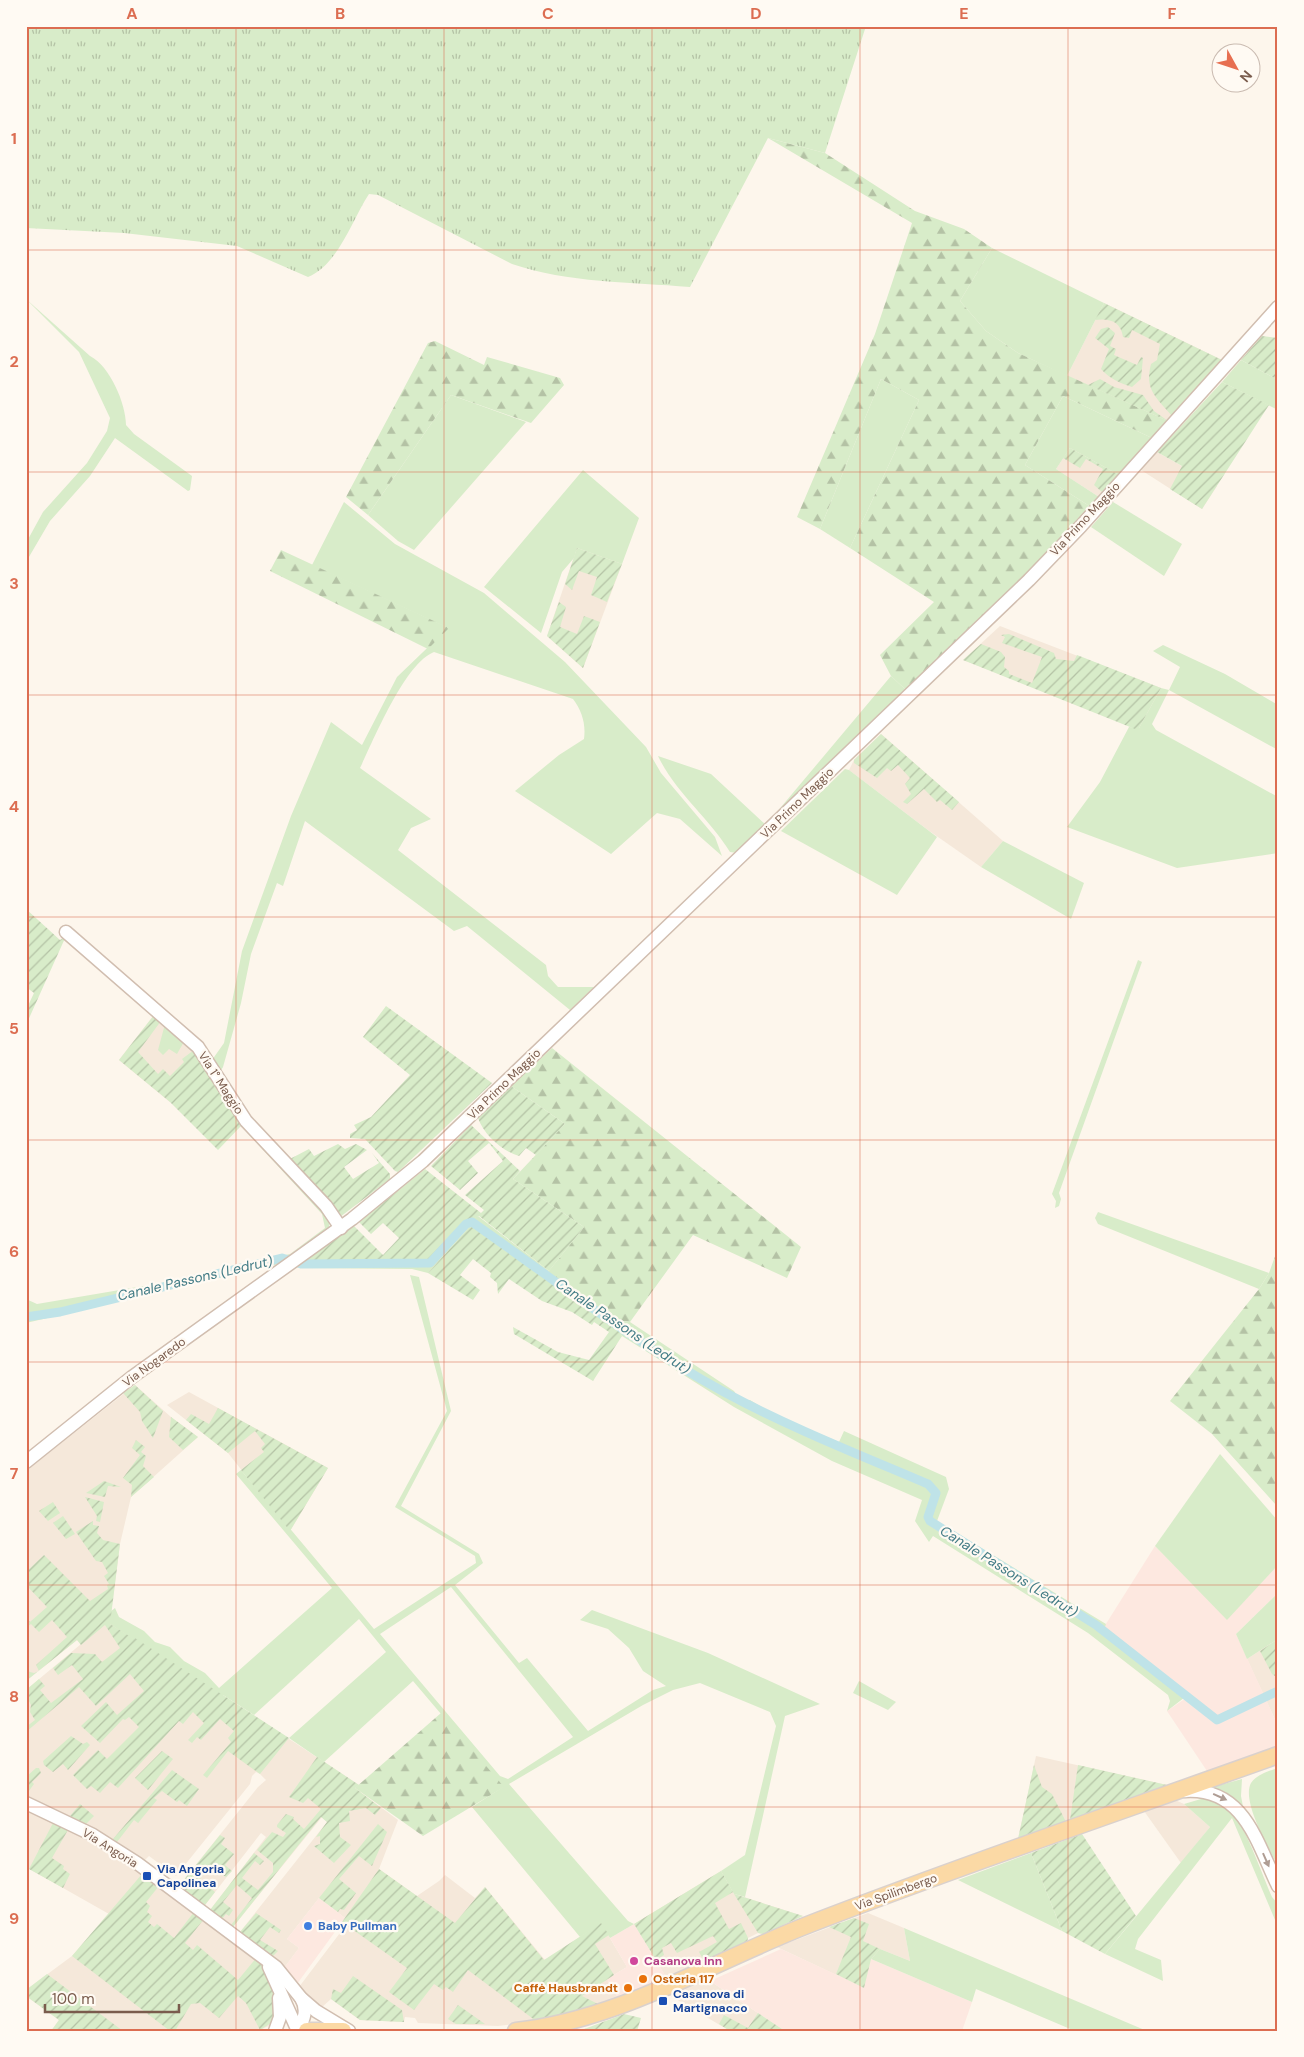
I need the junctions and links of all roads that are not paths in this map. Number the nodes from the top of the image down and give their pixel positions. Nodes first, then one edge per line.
1 (1278, 307) edge
2 (66, 932) dead end
3 (341, 1228) junction
4 (291, 1263) joint
5 (26, 1462) edge
6 (1278, 1755) edge
7 (1173, 1792) junction
8 (26, 1803) edge
9 (1278, 1886) edge
10 (261, 1955) junction
11 (279, 1988) junction
12 (301, 1998) junction
13 (319, 2030) edge
14 (275, 2031) edge
15 (298, 2031) edge
16 (306, 2031) edge
17 (343, 2031) edge
18 (349, 2031) edge
19 (516, 2031) edge

1 - 3 street, Via Primo Maggio
2 - 3 street, Via 1° Maggio
3 - 4 street, Via Primo Maggio
4 - 5 street, Via Nogaredo
6 - 7 main road, Via Spilimbergo
7 -> 9 street
7 - 19 main road, Via Spilimbergo
8 - 10 street, Via Angoria
10 - 11 street, Via Angoria
10 - 12 street, Via Angoria
11 - 14 street, Via Angoria
11 - 15 street, Via Angoria
12 - 15 street, Via Angoria
12 - 18 street, Via Angoria
13 - 16 main road
13 - 17 main road

